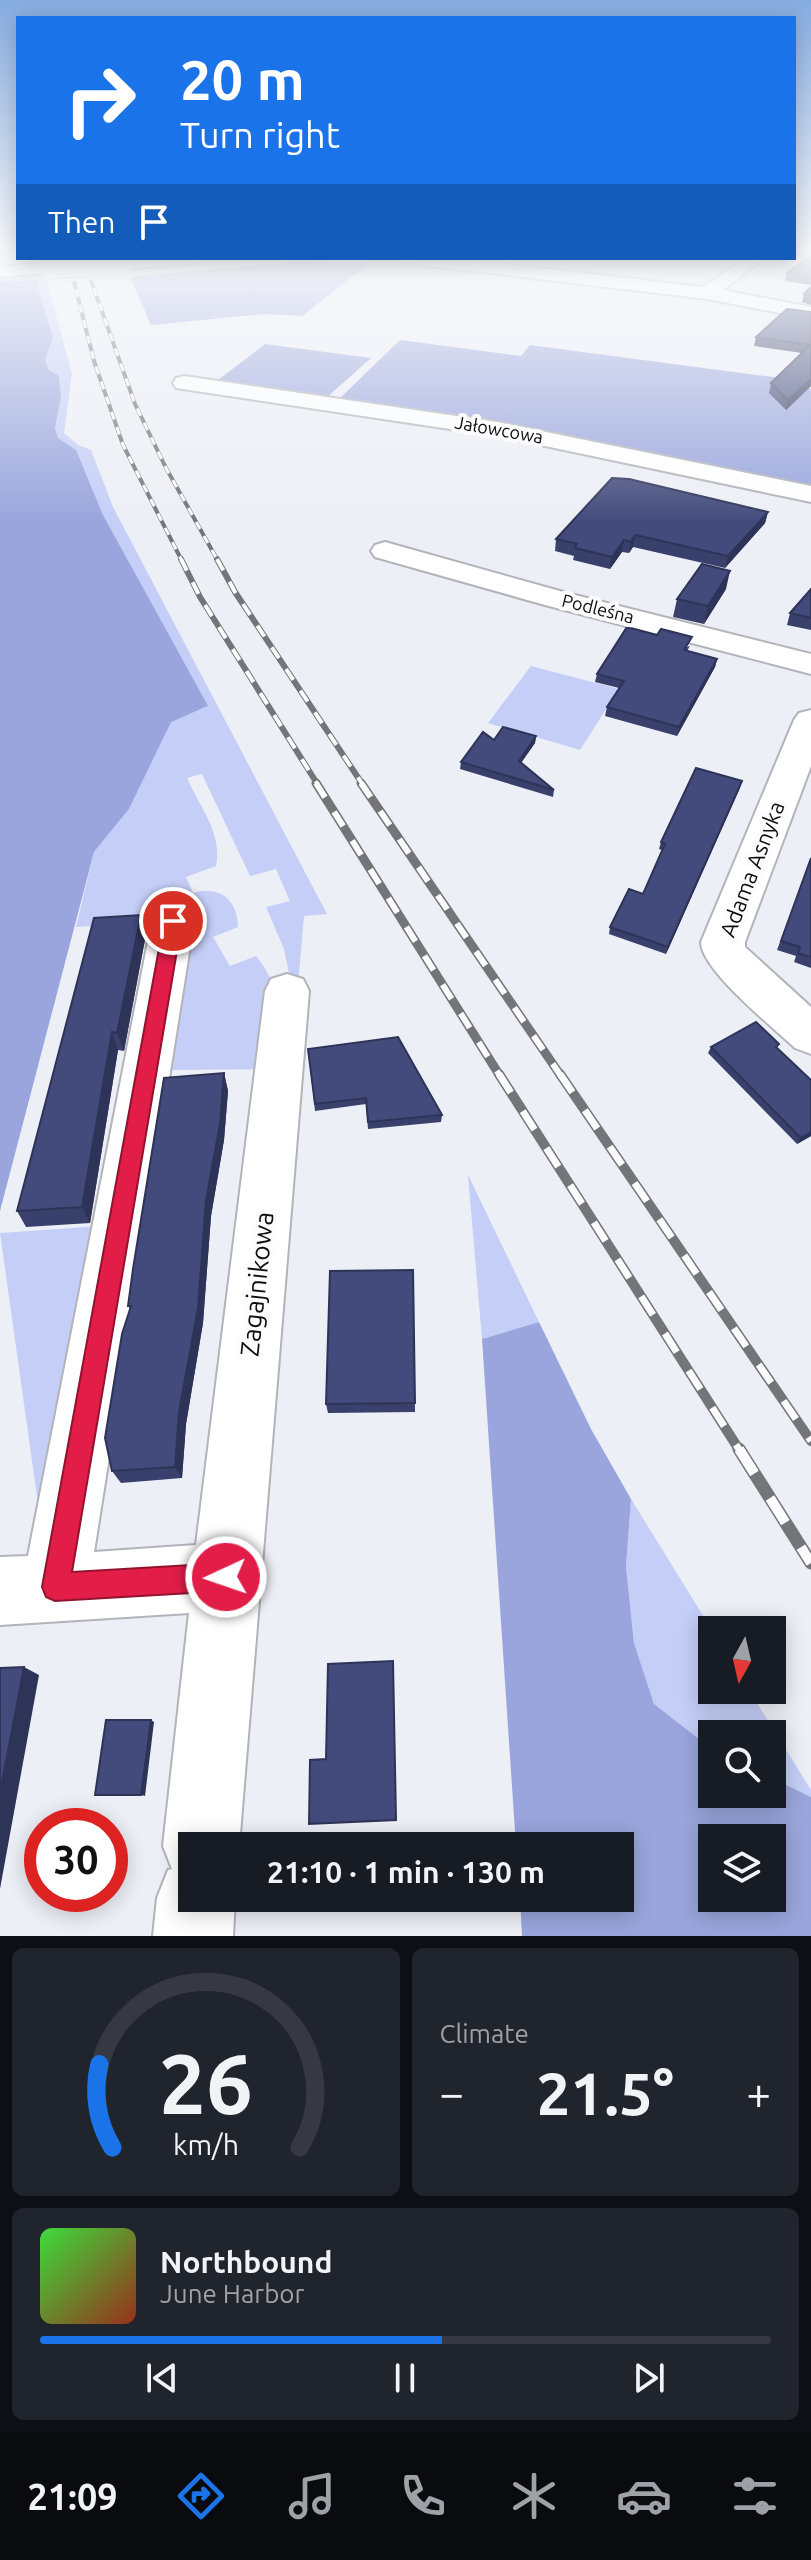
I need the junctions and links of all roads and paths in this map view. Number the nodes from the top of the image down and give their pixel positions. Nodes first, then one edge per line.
1 (184, 383) dead end
2 (811, 494) edge
3 (385, 551) dead end
4 (811, 664) edge
5 (811, 720) edge
6 (173, 921) dead end
7 (287, 991) dead end
8 (811, 1035) edge
9 (226, 1577) junction
10 (28, 1589) edge
11 (202, 1832) edge
12 (195, 1912) edge
13 (193, 1936) edge

1 - 2 street, Jałowcowa
3 - 4 street, Podleśna
5 - 8 street, Adama Asnyka
6 - 10 street
7 - 9 street, Zagajnikowa
9 - 10 street
9 - 11 street, Zagajnikowa
12 - 13 street

